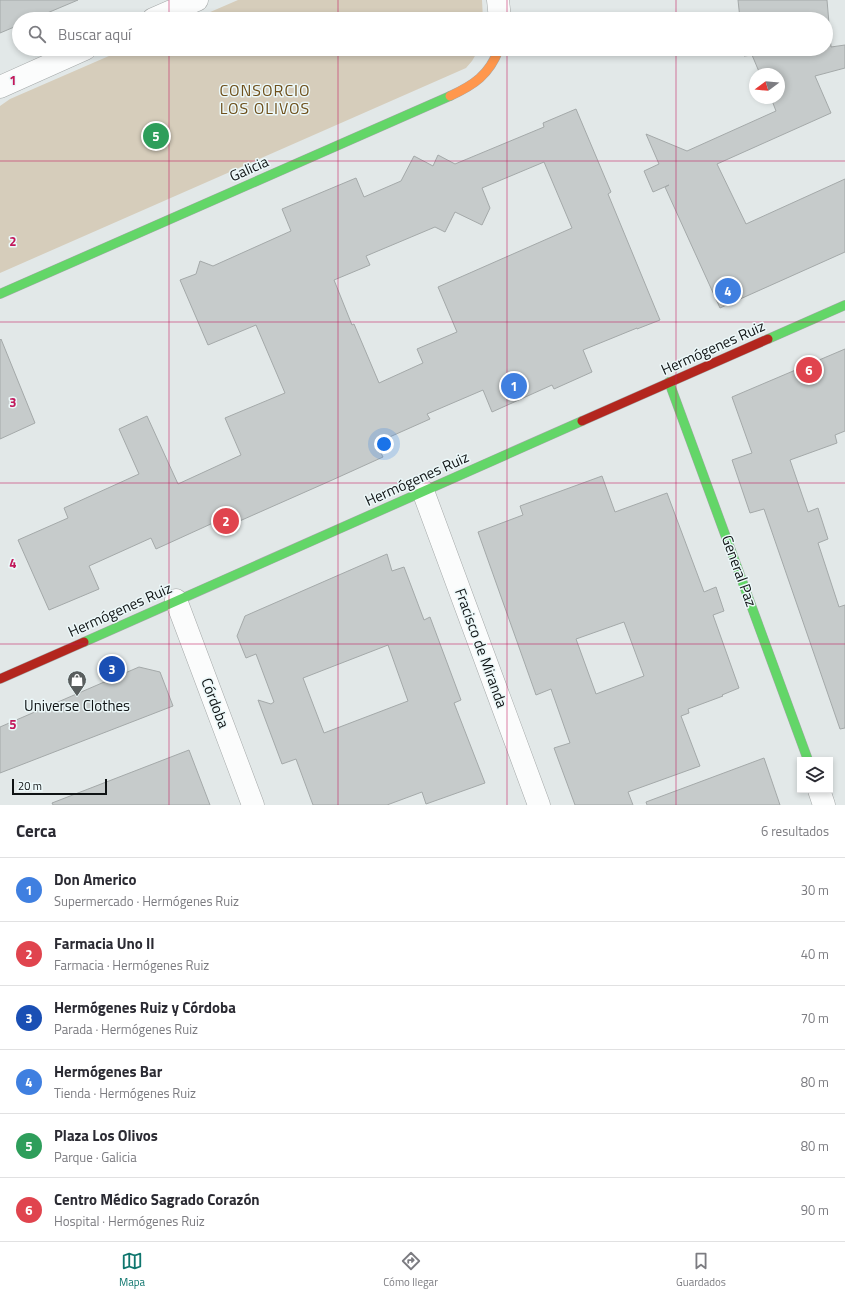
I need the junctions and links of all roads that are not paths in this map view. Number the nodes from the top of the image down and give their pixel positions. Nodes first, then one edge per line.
1 (197, 0) edge
2 (498, 0) edge
3 (169, 12) edge
4 (499, 12) edge
5 (69, 56) edge
6 (496, 56) edge
7 (0, 87) edge
8 (0, 294) edge
9 (845, 305) edge
10 (669, 382) junction
11 (423, 491) junction
12 (176, 600) junction
13 (0, 679) edge
14 (807, 757) edge
15 (820, 793) edge
16 (253, 805) edge
17 (539, 805) edge
18 (824, 805) edge

1 - 3 street
2 - 4 street
5 - 7 street
6 - 8 street, Galicia
9 - 10 street, Hermógenes Ruiz
10 - 11 street, Hermógenes Ruiz
10 - 14 street, General Paz
11 - 12 street, Hermógenes Ruiz
11 - 17 street, Fracisco de Miranda
12 - 13 street, Hermógenes Ruiz
12 - 16 street, Córdoba
15 - 18 street

